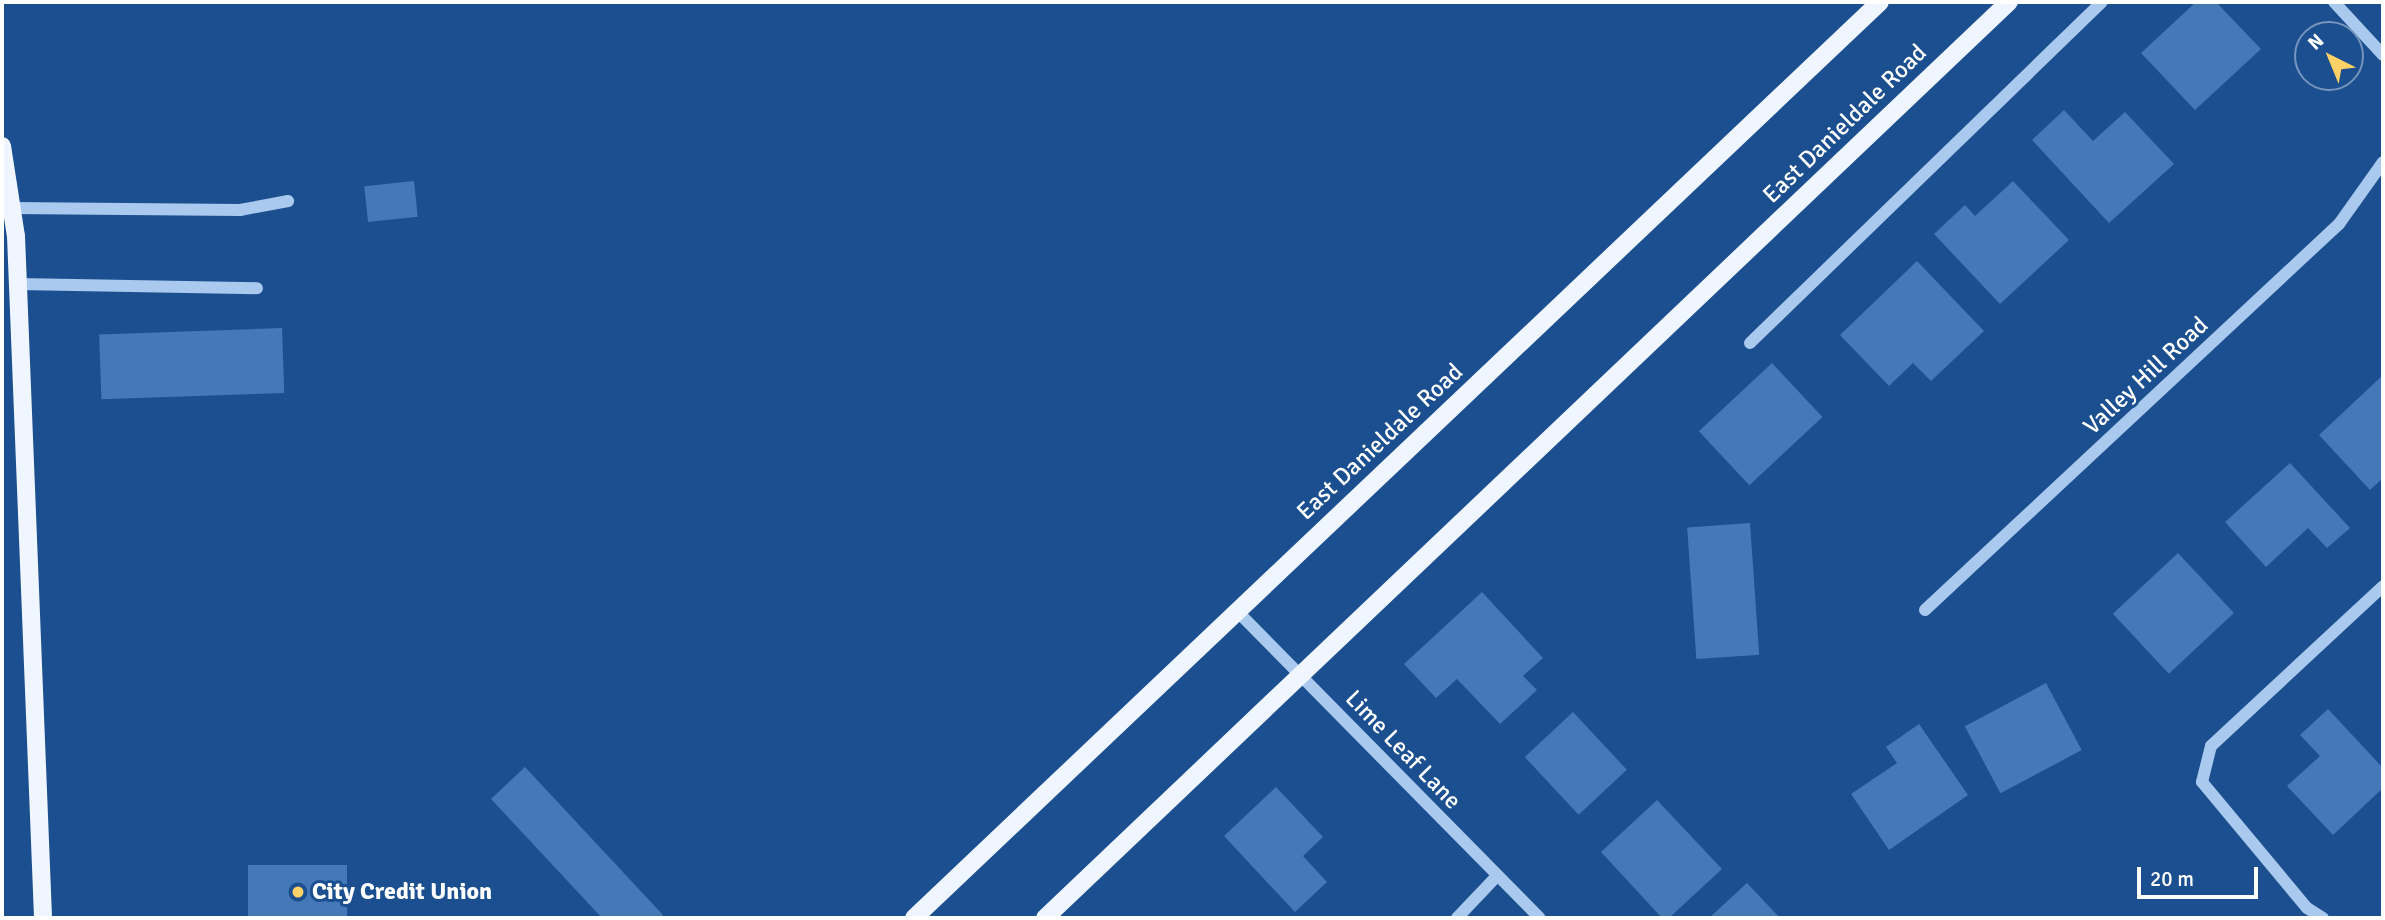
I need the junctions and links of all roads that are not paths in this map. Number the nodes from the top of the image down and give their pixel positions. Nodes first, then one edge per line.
1 (1880, 2) edge
2 (2009, 2) edge
3 (2102, 2) edge
4 (2334, 2) edge
5 (2383, 55) edge
6 (2, 146) edge
7 (2383, 162) edge
8 (288, 201) dead end
9 (11, 208) junction
10 (18, 284) junction
11 (257, 288) dead end
12 (1750, 343) dead end
13 (2383, 586) edge
14 (1925, 610) dead end
15 (1237, 611) junction
16 (1301, 674) junction
17 (1496, 877) junction
18 (43, 918) edge
19 (914, 918) edge
20 (1045, 918) edge
21 (1457, 918) edge
22 (1540, 918) edge
23 (2323, 918) edge

1 - 15 main road, East Danieldale Road
2 - 16 main road, East Danieldale Road
3 - 12 street
4 - 5 street
6 - 9 main road
7 - 14 street, Valley Hill Road
8 - 9 street
9 - 10 main road
10 - 11 street
10 - 18 main road
13 - 23 street
15 - 16 street, Lime Leaf Lane
15 - 19 main road, East Danieldale Road
16 - 17 street, Lime Leaf Lane
16 - 20 main road, East Danieldale Road
17 - 21 street
17 - 22 street, Lime Leaf Lane

